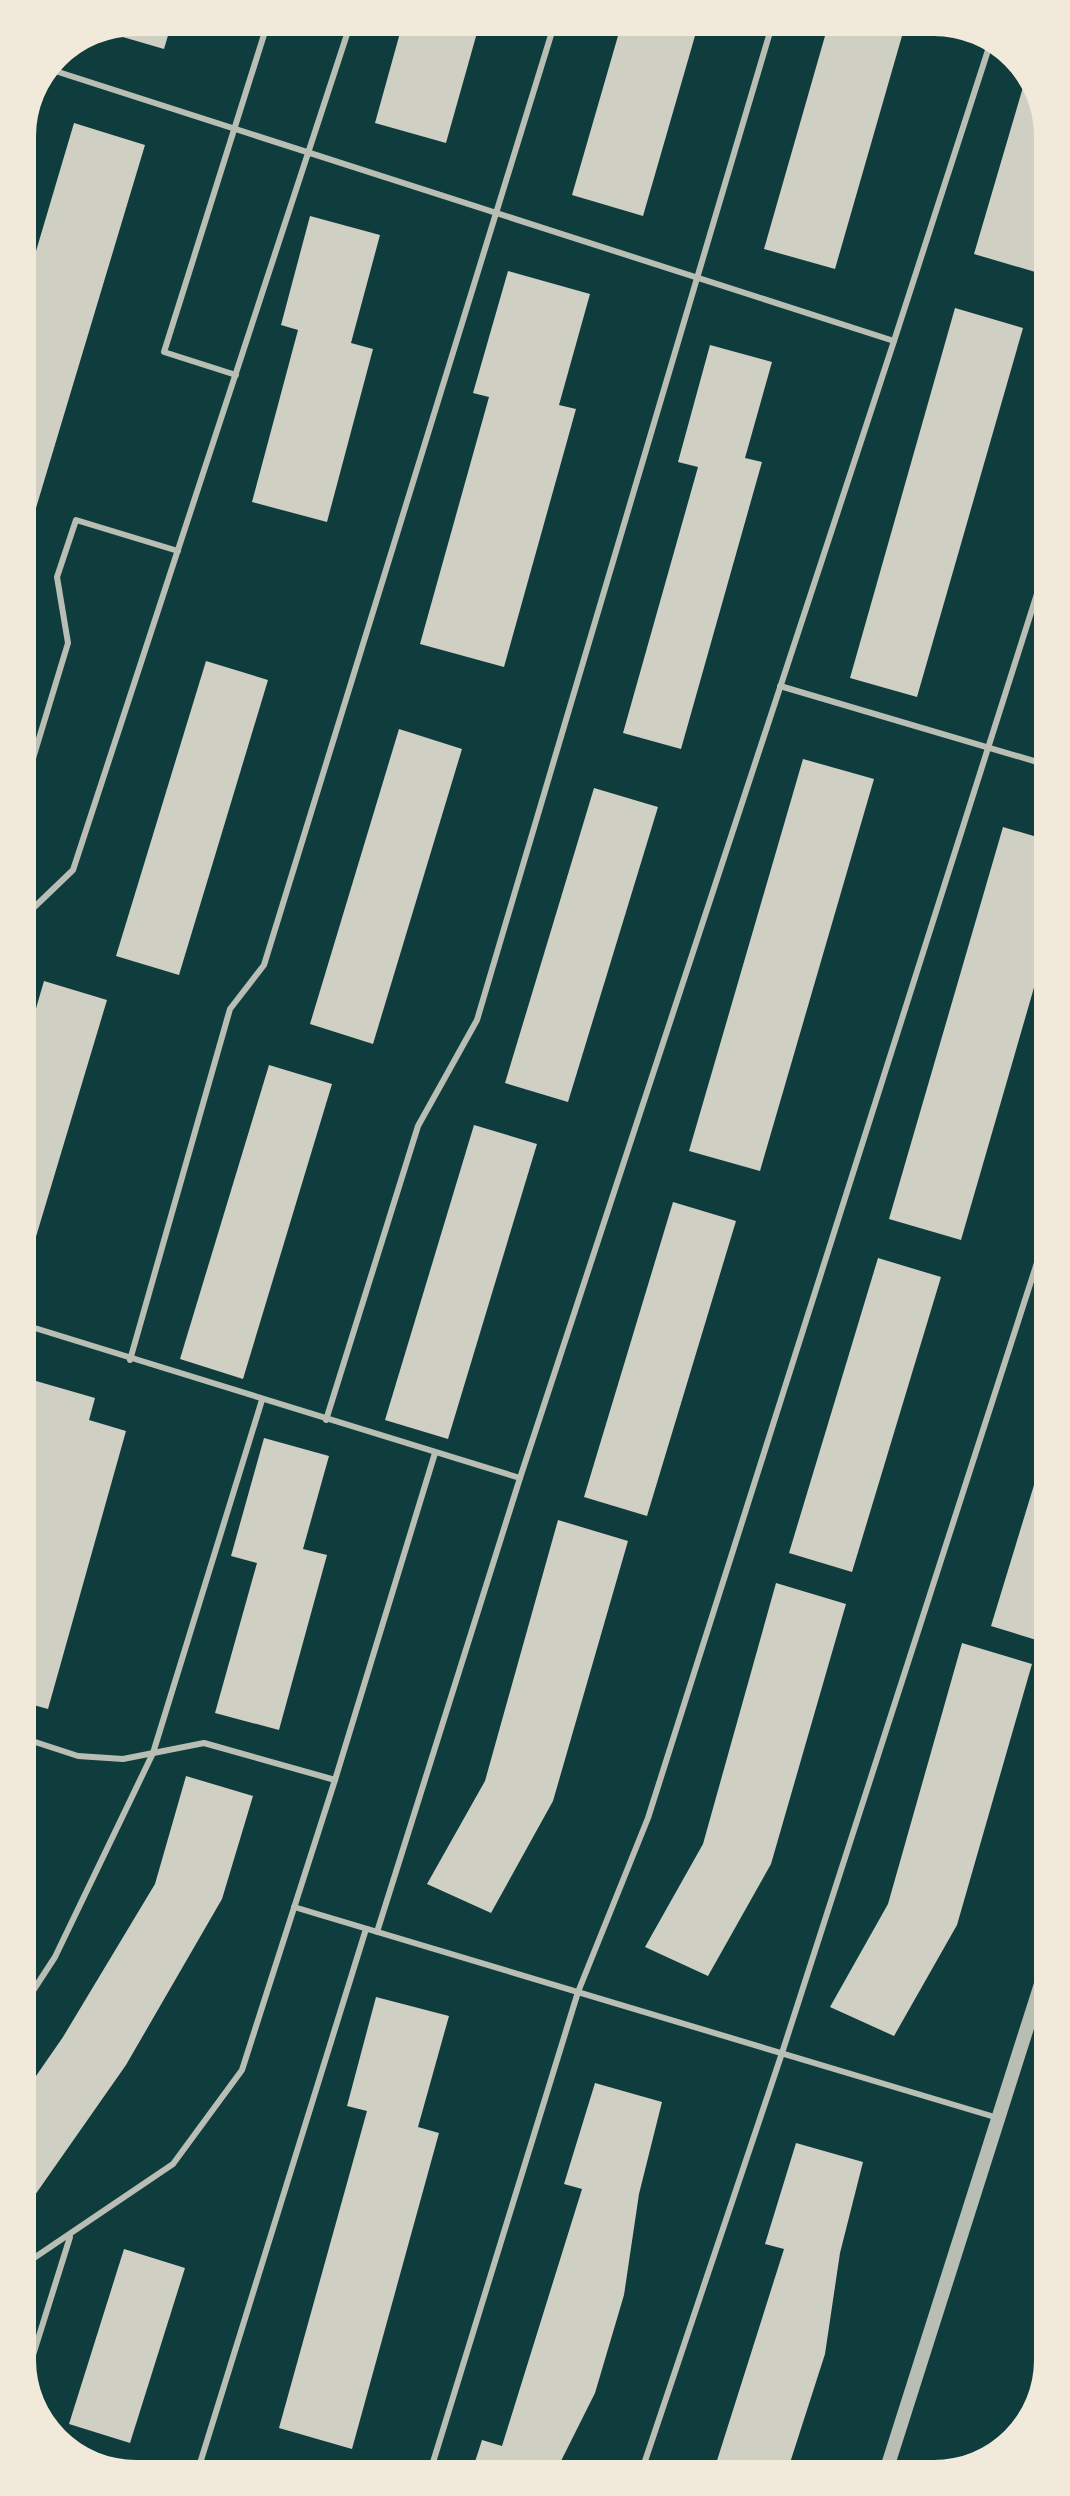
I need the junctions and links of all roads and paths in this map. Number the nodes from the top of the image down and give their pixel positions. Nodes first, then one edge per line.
1 (264, 36) edge
2 (347, 36) edge
3 (551, 36) edge
4 (769, 36) edge
5 (987, 52) edge
6 (59, 73) edge
7 (234, 128) junction
8 (309, 153) junction
9 (496, 213) junction
10 (695, 277) junction
11 (894, 341) junction
12 (236, 375) junction
13 (178, 551) junction
14 (1034, 603) edge
15 (780, 686) junction
16 (36, 748) edge
17 (988, 748) junction
18 (1034, 761) edge
19 (36, 905) edge
20 (1034, 1272) edge
21 (36, 1329) edge
22 (130, 1360) junction
23 (262, 1400) junction
24 (326, 1420) junction
25 (435, 1453) junction
26 (520, 1478) junction
27 (36, 1742) edge
28 (153, 1753) junction
29 (335, 1780) junction
30 (294, 1907) junction
31 (366, 1929) junction
32 (377, 1932) junction
33 (36, 1986) edge
34 (578, 1992) junction
35 (1034, 2006) edge
36 (782, 2053) junction
37 (998, 2118) junction
38 (70, 2235) junction
39 (36, 2257) edge
40 (36, 2345) edge
41 (201, 2460) edge
42 (434, 2460) edge
43 (645, 2460) edge
44 (890, 2460) edge

1 - 7 lane
2 - 8 lane
3 - 9 lane
4 - 10 lane
5 - 11 lane
6 - 7 lane
7 - 8 lane
7 - 12 lane
8 - 9 lane
8 - 12 lane
9 - 10 lane
9 - 22 lane
10 - 11 lane
10 - 24 lane
11 - 15 lane
12 - 13 lane
13 - 16 lane
13 - 19 lane
14 - 17 lane
15 - 17 lane
15 - 26 lane
17 - 18 lane
17 - 34 lane
20 - 36 lane
21 - 22 lane
22 - 23 lane
23 - 24 lane
23 - 28 lane
24 - 25 lane
25 - 26 lane
25 - 29 lane
26 - 32 lane
27 - 28 lane
28 - 29 lane
28 - 33 lane
29 - 30 lane
30 - 31 lane
30 - 38 lane
31 - 32 lane
31 - 41 lane
32 - 34 lane
34 - 36 lane
34 - 42 lane
35 - 37 street
36 - 37 lane
36 - 43 lane
37 - 44 street
38 - 39 lane
38 - 40 lane

